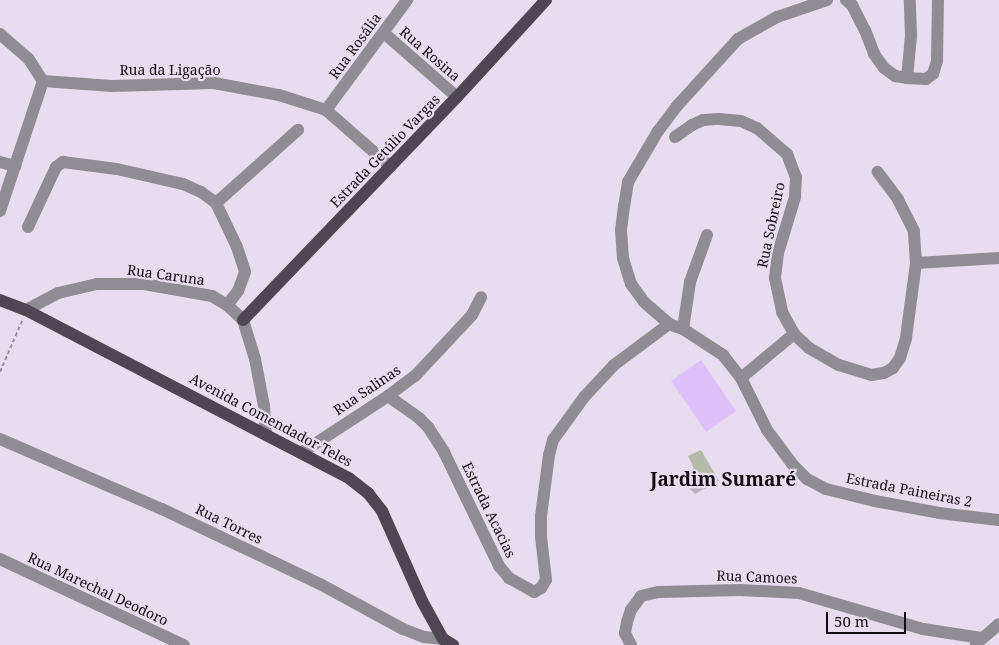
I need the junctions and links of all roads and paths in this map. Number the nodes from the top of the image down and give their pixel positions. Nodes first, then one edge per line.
1 (407, 0) edge
2 (546, 0) edge
3 (827, 0) edge
4 (846, 0) edge
5 (910, 0) edge
6 (938, 0) edge
7 (384, 33) junction
8 (0, 34) edge
9 (907, 78) junction
10 (43, 81) junction
11 (457, 98) junction
12 (326, 110) junction
13 (298, 130) dead end
14 (675, 137) dead end
15 (0, 162) edge
16 (15, 166) junction
17 (391, 167) junction
18 (878, 172) dead end
19 (216, 202) junction
20 (0, 212) edge
21 (28, 227) dead end
22 (707, 235) dead end
23 (999, 258) edge
24 (916, 262) junction
25 (481, 297) dead end
26 (0, 300) edge
27 (227, 305) junction
28 (26, 310) junction
29 (243, 320) junction
30 (669, 324) junction
31 (683, 329) junction
32 (794, 334) junction
33 (0, 372) edge
34 (741, 378) junction
35 (388, 396) junction
36 (266, 434) junction
37 (0, 439) edge
38 (301, 453) junction
39 (999, 520) edge
40 (0, 559) edge
41 (999, 624) edge
42 (448, 642) edge
43 (978, 642) edge
44 (184, 645) edge
45 (631, 645) edge

1 - 7 street, Rua Rosália
2 - 11 main road, Estrada Getúlio Vargas
3 - 30 street, Estrada Paineiras 2
4 - 9 street
5 - 9 street
6 - 9 street
7 - 11 street, Rua Rosina
7 - 12 street, Rua Rosália
8 - 10 street
10 - 12 street, Rua da Ligação
10 - 16 street
11 - 17 main road, Estrada Getúlio Vargas
12 - 17 street, Rua da Ligação
13 - 19 street
14 - 32 street, Rua Sobreiro
15 - 16 street
16 - 20 street
17 - 29 main road, Estrada Getúlio Vargas
18 - 24 street
19 - 21 street
19 - 27 street
22 - 31 street
23 - 24 street
24 - 32 street, Rua Sobreiro
25 - 35 street, Rua Salinas
26 - 28 main road, Avenida Comendador Teles
27 - 28 street, Rua Caruna
27 - 29 street, Rua Caruna
28 - 33 path
28 - 36 main road, Avenida Comendador Teles
29 - 36 street, Rua Caruna
30 - 31 street, Estrada Paineiras 2
30 - 35 street, Estrada Acacias
31 - 34 street, Estrada Paineiras 2
32 - 34 street
34 - 39 street, Estrada Paineiras 2
35 - 38 street, Rua Salinas
36 - 38 main road, Avenida Comendador Teles
37 - 42 street, Rua Torres
38 - 42 main road, Avenida Comendador Teles
40 - 44 street, Rua Marechal Deodoro
41 - 43 street, Rua Camoes
43 - 45 street, Rua Camoes

